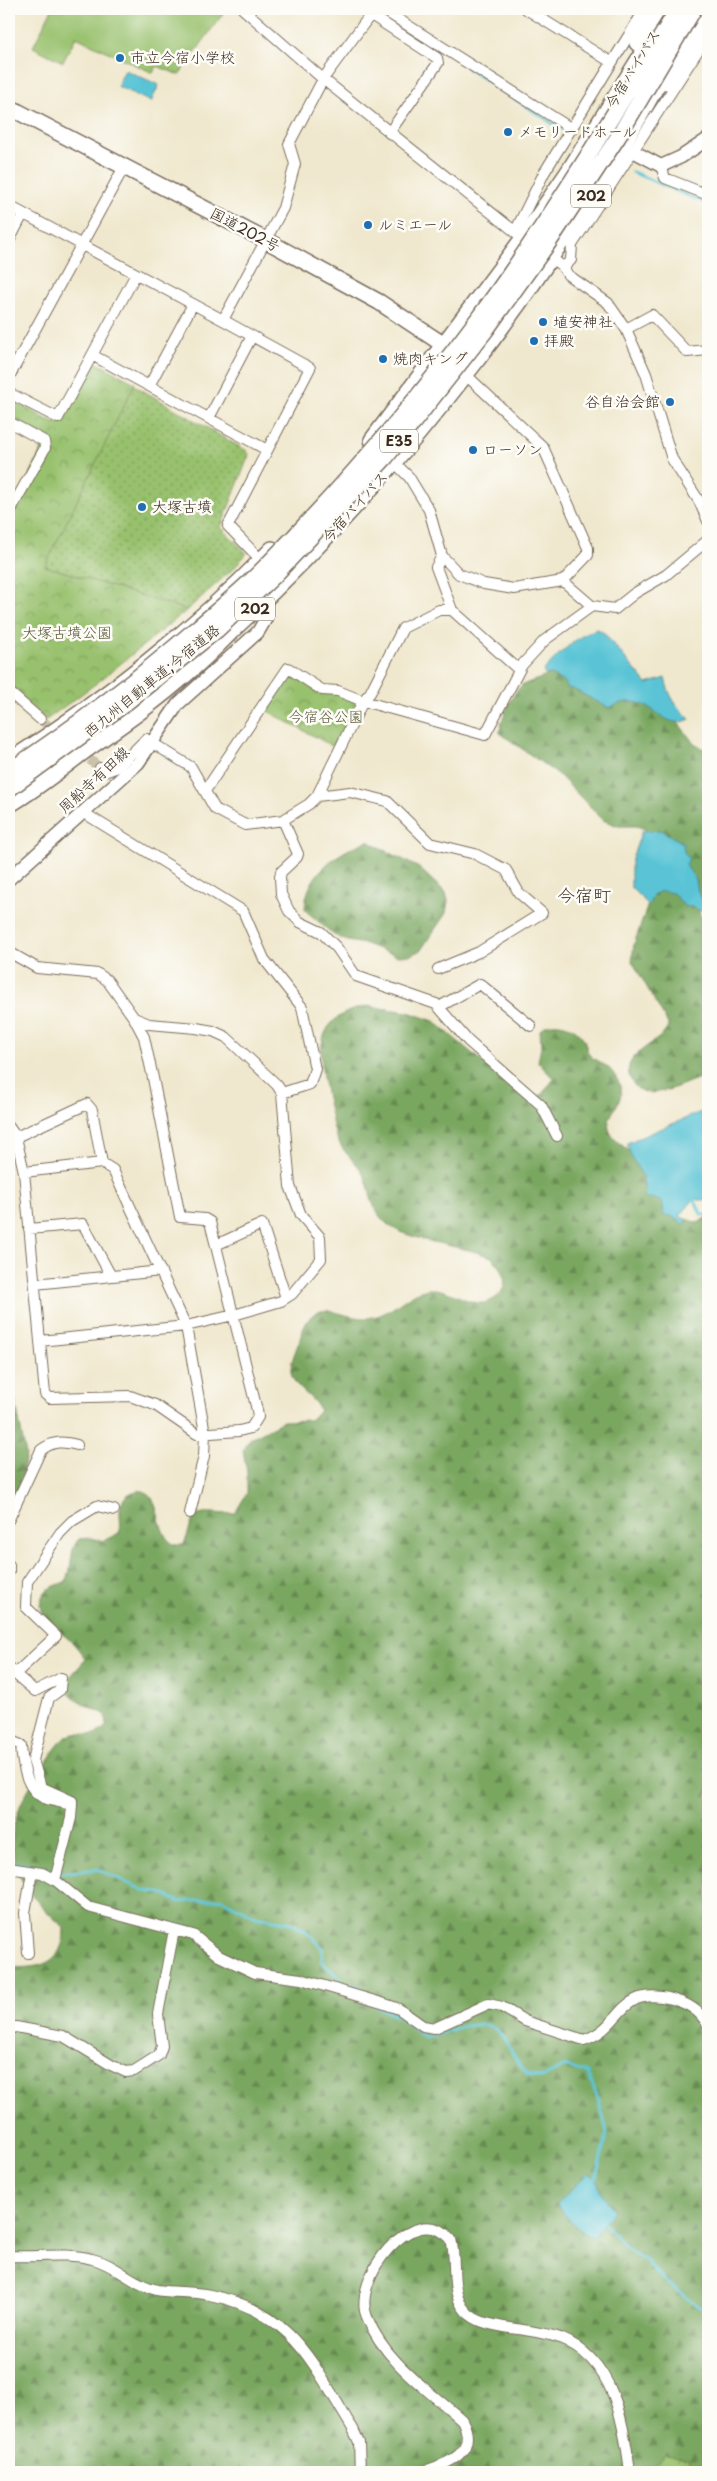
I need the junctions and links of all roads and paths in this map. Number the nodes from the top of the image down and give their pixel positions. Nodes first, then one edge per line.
1 (243, 9) edge
2 (382, 9) edge
3 (526, 9) edge
4 (645, 9) edge
5 (658, 9) edge
6 (670, 9) edge
7 (678, 9) edge
8 (694, 9) edge
9 (702, 9) edge
10 (366, 12) edge
11 (708, 16) edge
12 (708, 35) edge
13 (611, 62) junction
14 (323, 79) junction
15 (9, 107) edge
16 (572, 129) junction
17 (389, 133) junction
18 (708, 139) edge
19 (628, 149) junction
20 (578, 155) junction
21 (661, 166) junction
22 (124, 167) junction
23 (708, 195) edge
24 (9, 206) edge
25 (23, 214) junction
26 (519, 235) junction
27 (9, 241) edge
28 (267, 241) junction
29 (79, 245) junction
30 (556, 262) junction
31 (136, 274) junction
32 (193, 304) junction
33 (223, 320) junction
34 (626, 329) junction
35 (252, 336) junction
36 (444, 345) junction
37 (708, 350) edge
38 (92, 355) junction
39 (465, 374) junction
40 (9, 378) edge
41 (149, 386) junction
42 (9, 393) edge
43 (209, 418) junction
44 (9, 422) edge
45 (267, 450) junction
46 (395, 463) junction
47 (9, 513) edge
48 (708, 521) edge
49 (708, 540) edge
50 (442, 556) junction
51 (261, 560) junction
52 (563, 581) junction
53 (592, 606) junction
54 (256, 609) junction
55 (452, 610) junction
56 (520, 670) junction
57 (9, 692) edge
58 (363, 701) junction
59 (40, 719) tunnel mouth
60 (153, 742) junction
61 (9, 761) edge
62 (100, 768) dead end
63 (9, 771) edge
64 (9, 788) edge
65 (205, 792) junction
66 (317, 796) junction
67 (9, 805) edge
68 (84, 813) junction
69 (283, 820) junction
70 (9, 879) edge
71 (9, 952) edge
72 (438, 968) dead end
73 (438, 1007) junction
74 (134, 1018) junction
75 (531, 1026) dead end
76 (282, 1093) junction
77 (9, 1127) edge
78 (557, 1136) dead end
79 (16, 1137) junction
80 (102, 1163) junction
81 (24, 1172) junction
82 (29, 1229) junction
83 (216, 1245) junction
84 (161, 1271) junction
85 (111, 1276) junction
86 (35, 1284) junction
87 (286, 1298) junction
88 (234, 1315) junction
89 (186, 1326) junction
90 (40, 1341) junction
91 (205, 1434) junction
92 (77, 1445) dead end
93 (114, 1510) dead end
94 (190, 1513) dead end
95 (9, 1520) edge
96 (9, 1565) edge
97 (9, 1571) edge
98 (12, 1670) edge
99 (9, 1740) edge
100 (72, 1805) junction
101 (9, 1868) edge
102 (32, 1872) junction
103 (55, 1880) junction
104 (174, 1930) junction
105 (28, 1953) dead end
106 (708, 2025) edge
107 (9, 2029) edge
108 (9, 2256) edge
109 (360, 2472) edge
110 (422, 2472) edge
111 (630, 2472) edge

1 - 14 street
2 - 16 street
3 - 13 street
4 - 13 street
5 - 20 highway
6 - 20 highway, 今宿バイパス / 202
7 - 63 highway, 西九州自動車道;今宿道路 / E35, bridge
8 - 64 highway, 西九州自動車道;今宿道路 / E35, bridge
9 - 19 highway, 今宿バイパス / 202
10 - 14 street
10 - 17 street
11 - 19 highway
12 - 19 street
13 - 16 street
14 - 17 street
14 - 28 street
15 - 22 highway, 国道202号
16 - 26 street
17 - 26 street
18 - 21 main road
19 - 21 main road
19 - 30 highway, 今宿バイパス / 202
20 - 26 highway, 今宿バイパス / 202
21 - 23 street
22 - 28 highway, 国道202号
22 - 29 street
24 - 25 street
25 - 27 street
25 - 29 street
26 - 30 street
26 - 36 highway, 今宿バイパス / 202
28 - 33 street
28 - 36 highway, 国道202号
29 - 31 street
29 - 40 street
30 - 34 street
30 - 39 highway, 今宿バイパス / 202
31 - 32 street
31 - 38 street
32 - 33 street
32 - 41 street
33 - 35 street
34 - 37 street
34 - 48 street
35 - 43 street
35 - 45 street
36 - 39 highway, 国道202号
36 - 51 highway, 今宿バイパス / 202
38 - 41 street
38 - 42 street
39 - 46 highway, 今宿バイパス / 202
39 - 52 street
41 - 43 street
43 - 45 street
44 - 47 street
45 - 51 street
46 - 50 street
46 - 54 highway, 今宿バイパス / 202
49 - 53 street
50 - 52 street
50 - 55 street
51 - 61 highway, 今宿バイパス / 202
52 - 53 street
53 - 56 street
54 - 60 main road, 周船寺有田線
54 - 67 highway, 今宿バイパス / 202
55 - 56 street
55 - 58 street
56 - 58 street
57 - 59 street
58 - 65 street
58 - 66 street
60 - 62 street
60 - 65 street
60 - 68 main road, 周船寺有田線
65 - 69 street
66 - 69 street
66 - 72 street
68 - 70 main road, 周船寺有田線
68 - 76 street
69 - 73 street
71 - 74 street
73 - 75 street
73 - 78 street
74 - 76 street
74 - 83 street
76 - 87 street
77 - 79 street
79 - 80 street
79 - 81 street
80 - 81 street
80 - 84 street
81 - 82 street
82 - 85 street
82 - 86 street
83 - 87 street
83 - 88 street
84 - 85 street
84 - 89 street
85 - 86 street
86 - 90 street
87 - 88 street
88 - 89 street
88 - 91 street
89 - 90 street
89 - 91 street
90 - 91 street
91 - 94 street
92 - 95 street
93 - 98 street
96 - 97 street
98 - 100 street
99 - 100 street
100 - 103 street
101 - 102 street
102 - 103 street
102 - 105 street
103 - 104 street
104 - 106 street
104 - 107 street
108 - 109 street
110 - 111 street

